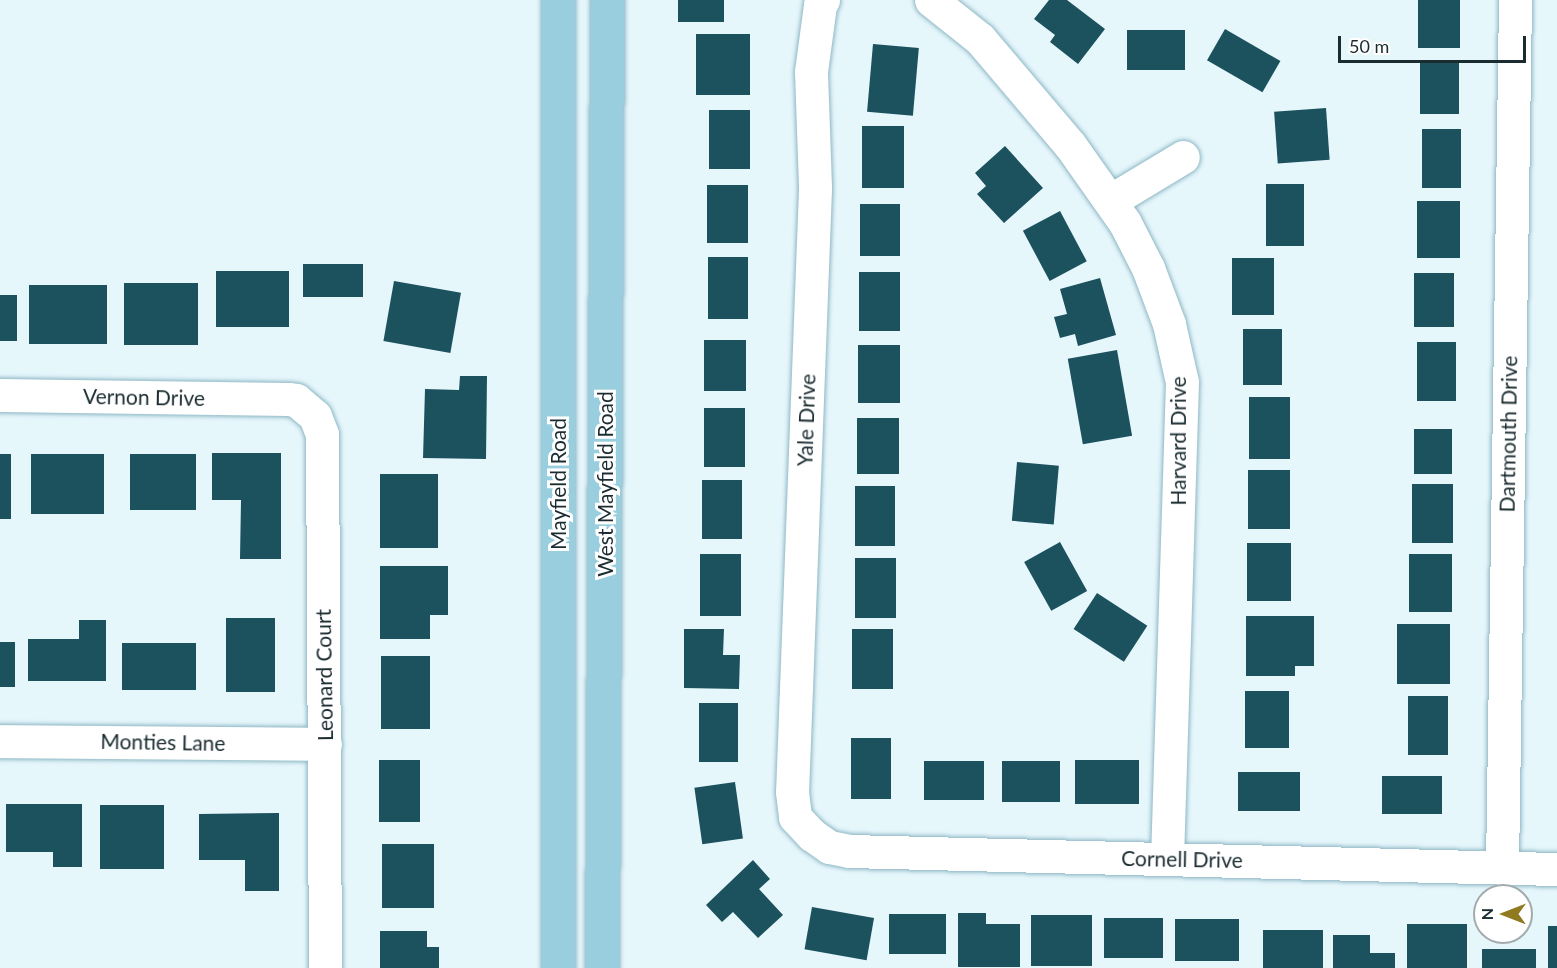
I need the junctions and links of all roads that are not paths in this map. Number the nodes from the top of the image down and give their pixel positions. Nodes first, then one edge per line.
1 (558, 0) edge
2 (607, 0) edge
3 (823, 0) edge
4 (931, 0) edge
5 (1515, 0) edge
6 (1183, 157) dead end
7 (1110, 201) junction
8 (0, 395) edge
9 (288, 399) joint
10 (0, 741) edge
11 (325, 744) junction
12 (812, 835) joint
13 (1167, 859) junction
14 (1502, 867) junction
15 (1557, 869) edge
16 (325, 968) edge
17 (558, 968) edge
18 (603, 968) edge

1 - 17 main road, Mayfield Road
2 - 18 main road, West Mayfield Road
3 - 12 street, Yale Drive
4 - 7 street, Harvard Drive
5 - 14 street, Dartmouth Drive
6 - 7 street
7 - 13 street, Harvard Drive
8 - 9 street, Vernon Drive
9 - 11 street, Leonard Court
10 - 11 street, Monties Lane
11 - 16 street, Leonard Court
12 - 13 street, Cornell Drive
13 - 14 street, Cornell Drive
14 - 15 street, Cornell Drive

